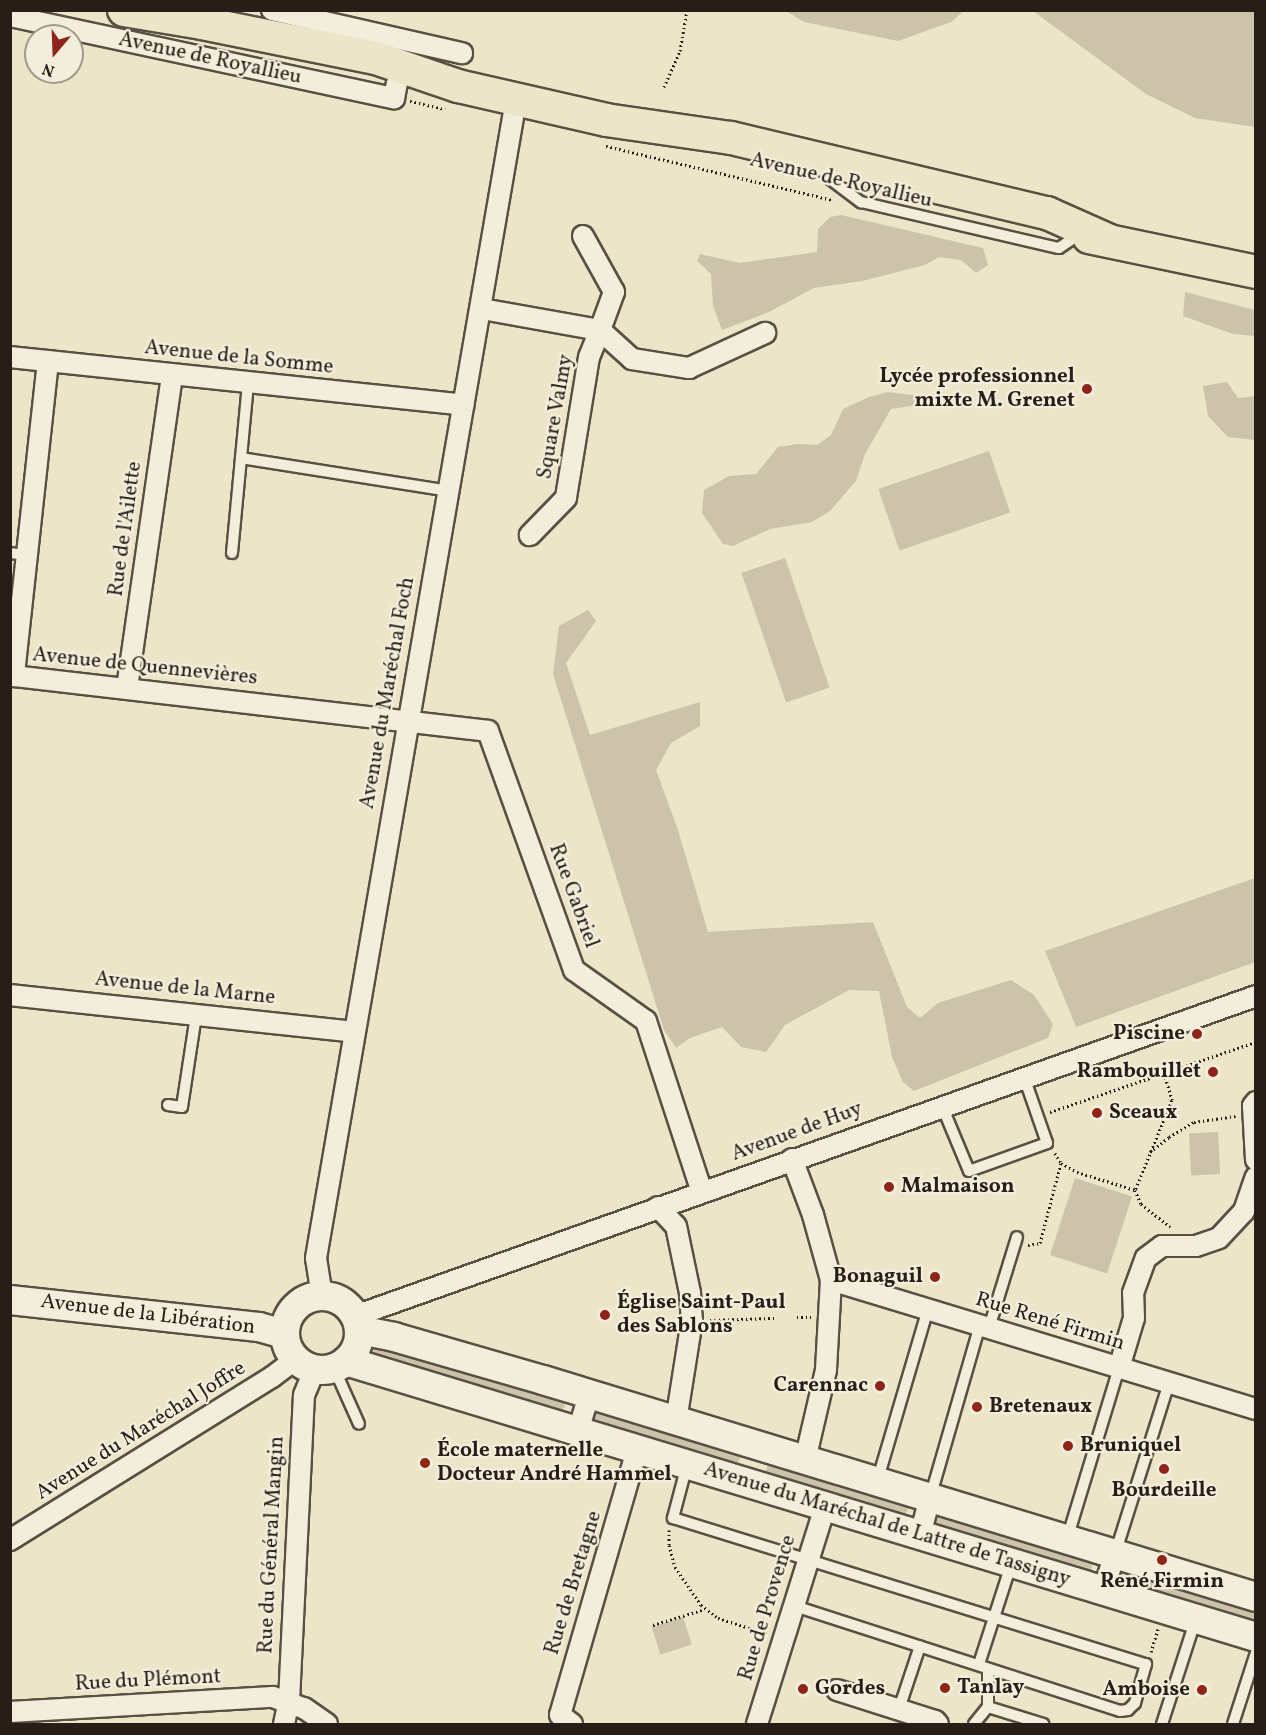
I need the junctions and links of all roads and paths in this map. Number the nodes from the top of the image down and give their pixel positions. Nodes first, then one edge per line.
1 (98, 10) edge
2 (124, 10) edge
3 (273, 10) edge
4 (687, 10) edge
5 (10, 16) edge
6 (421, 44) junction
7 (462, 53) dead end
8 (664, 87) dead end
9 (395, 90) junction
10 (453, 98) junction
11 (516, 100) junction
12 (605, 133) junction
13 (834, 190) junction
14 (583, 236) dead end
15 (1110, 241) junction
16 (1256, 272) edge
17 (482, 309) junction
18 (600, 330) junction
19 (765, 333) dead end
20 (10, 357) edge
21 (48, 361) junction
22 (172, 376) junction
23 (248, 384) junction
24 (463, 405) junction
25 (241, 458) junction
26 (449, 491) junction
27 (530, 535) dead end
28 (232, 553) dead end
29 (19, 554) edge
30 (12, 676) edge
31 (127, 688) junction
32 (407, 721) junction
33 (10, 995) edge
34 (1256, 996) edge
35 (196, 1015) junction
36 (354, 1032) junction
37 (1256, 1042) edge
38 (1164, 1073) junction
39 (1024, 1077) junction
40 (168, 1105) dead end
41 (942, 1106) junction
42 (1254, 1108) edge
43 (1038, 1116) junction
44 (1150, 1152) junction
45 (1055, 1153) dead end
46 (792, 1159) junction
47 (1256, 1160) edge
48 (1061, 1163) junction
49 (1256, 1177) edge
50 (1135, 1190) junction
51 (702, 1192) junction
52 (658, 1207) junction
53 (1015, 1242) joint
54 (1180, 1248) junction
55 (831, 1280) junction
56 (322, 1296) junction
57 (10, 1300) edge
58 (928, 1310) junction
59 (774, 1318) dead end
60 (692, 1320) junction
61 (357, 1323) junction
62 (984, 1327) junction
63 (284, 1334) junction
64 (323, 1364) junction
65 (1119, 1368) junction
66 (1168, 1383) junction
67 (589, 1394) junction
68 (1256, 1409) edge
69 (676, 1421) junction
70 (358, 1424) dead end
71 (578, 1431) junction
72 (765, 1448) junction
73 (638, 1450) junction
74 (806, 1460) junction
75 (687, 1465) junction
76 (877, 1482) junction
77 (753, 1485) junction
78 (930, 1498) junction
79 (825, 1507) junction
80 (673, 1518) junction
81 (920, 1535) junction
82 (10, 1540) edge
83 (1067, 1540) junction
84 (1115, 1554) junction
85 (808, 1560) junction
86 (1011, 1563) junction
87 (1103, 1591) junction
88 (1256, 1597) edge
89 (794, 1606) junction
90 (705, 1609) junction
91 (1164, 1610) junction
92 (994, 1618) junction
93 (1196, 1619) junction
94 (653, 1625) dead end
95 (1256, 1637) edge
96 (784, 1638) junction
97 (920, 1646) junction
98 (1256, 1653) edge
99 (1146, 1664) junction
100 (984, 1667) junction
101 (837, 1689) dead end
102 (289, 1701) junction
103 (988, 1707) junction
104 (10, 1712) edge
105 (899, 1715) edge
106 (284, 1725) edge
107 (327, 1725) edge
108 (572, 1725) edge
109 (757, 1725) edge
110 (938, 1725) edge
111 (974, 1725) edge
112 (1043, 1725) edge
113 (1162, 1725) edge
114 (1233, 1725) edge

1 - 9 main road, Avenue de Royallieu
2 - 10 main road, Avenue de Royallieu
3 - 6 street
4 - 8 path
5 - 9 street, Avenue de Royallieu
6 - 7 street
6 - 10 street
9 - 10 main road, Avenue de Royallieu
9 - 10 path
10 - 11 main road
11 - 12 main road
11 - 17 street, Avenue du Maréchal Foch
12 - 13 path
12 - 13 main road, Avenue de Royallieu
12 - 15 main road, Avenue de Royallieu
13 - 15 main road, Avenue de Royallieu
14 - 18 street, Square Valmy
15 - 16 main road
17 - 18 street, Square Valmy
17 - 24 street, Avenue du Maréchal Foch
18 - 19 street
18 - 27 street, Square Valmy
20 - 21 street, Avenue de la Somme
21 - 22 street, Avenue de la Somme
21 - 29 street, Avenue de Quennevières
22 - 23 street, Avenue de la Somme
22 - 31 street, Rue de l'Ailette
23 - 24 street, Avenue de la Somme
23 - 25 lane
24 - 26 street, Avenue du Maréchal Foch
25 - 26 lane
25 - 28 lane
26 - 32 street, Avenue du Maréchal Foch
29 - 30 street, Avenue de Quennevières
30 - 31 street, Avenue de Quennevières
31 - 32 street, Avenue de Quennevières
32 - 36 street, Avenue du Maréchal Foch
32 - 51 street, Rue Gabriel
33 - 35 street, Avenue de la Marne
34 - 39 street, Avenue de Huy
35 - 36 street, Avenue de la Marne
35 - 40 lane
36 - 56 street, Avenue du Maréchal Foch
37 - 38 path
38 - 43 path
38 - 44 path
39 - 41 street, Avenue de Huy
39 - 43 lane
41 - 43 lane
41 - 46 street, Avenue de Huy
42 - 44 path
42 - 47 street
44 - 50 path
45 - 48 path
46 - 51 street, Avenue de Huy
46 - 55 street
48 - 50 path
48 - 53 path
49 - 54 street
50 - 54 path
51 - 52 street, Avenue de Huy
52 - 60 street
52 - 61 street, Avenue de Huy
53 - 62 lane
54 - 65 street
55 - 58 street, Rue René Firmin
55 - 74 street
56 - 61 street
56 - 63 street
57 - 63 street, Avenue de la Libération
58 - 62 street, Rue René Firmin
58 - 76 lane
59 - 60 path
60 - 69 street
61 - 64 street
61 - 67 street, Avenue du Maréchal de Lattre de Tassigny
62 - 65 street, Rue René Firmin
62 - 78 lane
63 - 64 street
64 - 70 lane
64 - 71 street, Avenue du Maréchal de Lattre de Tassigny
64 - 82 street, Avenue du Maréchal Joffre
64 - 102 street, Rue du Général Mangin
65 - 66 street, Rue René Firmin
65 - 83 lane
66 - 68 street, Rue René Firmin
66 - 84 lane
67 - 69 street, Avenue du Maréchal de Lattre de Tassigny
67 - 71 street
69 - 72 street, Avenue du Maréchal de Lattre de Tassigny
71 - 73 street, Avenue du Maréchal de Lattre de Tassigny
72 - 74 street, Avenue du Maréchal de Lattre de Tassigny
72 - 77 street
73 - 75 street, Avenue du Maréchal de Lattre de Tassigny
73 - 108 street, Rue de Bretagne
74 - 76 street, Avenue du Maréchal de Lattre de Tassigny
75 - 77 street, Avenue du Maréchal de Lattre de Tassigny
75 - 80 lane
76 - 78 street, Avenue du Maréchal de Lattre de Tassigny
77 - 79 street, Avenue du Maréchal de Lattre de Tassigny
78 - 81 street
78 - 83 street, Avenue du Maréchal de Lattre de Tassigny
79 - 81 street, Avenue du Maréchal de Lattre de Tassigny
79 - 85 street, Rue de Provence
80 - 85 lane
80 - 90 path
81 - 86 street, Avenue du Maréchal de Lattre de Tassigny
83 - 84 street, Avenue du Maréchal de Lattre de Tassigny
84 - 87 street
84 - 88 street, Avenue du Maréchal de Lattre de Tassigny
85 - 89 street, Rue de Provence
85 - 92 lane
86 - 87 street, Avenue du Maréchal de Lattre de Tassigny
86 - 92 lane
87 - 91 street, Avenue du Maréchal de Lattre de Tassigny
89 - 96 street, Rue de Provence
89 - 97 lane
90 - 94 path
90 - 96 path
91 - 93 street, Avenue du Maréchal de Lattre de Tassigny
91 - 99 path
92 - 99 lane
92 - 100 lane
93 - 95 street, Avenue du Maréchal de Lattre de Tassigny
93 - 113 lane
96 - 109 street, Rue de Provence
97 - 100 lane
97 - 105 lane
98 - 114 lane
99 - 100 lane
100 - 103 lane
101 - 105 street
102 - 104 street, Rue du Plémont
102 - 106 street, Rue du Général Mangin
102 - 107 street
103 - 111 lane
103 - 112 lane
105 - 110 street

